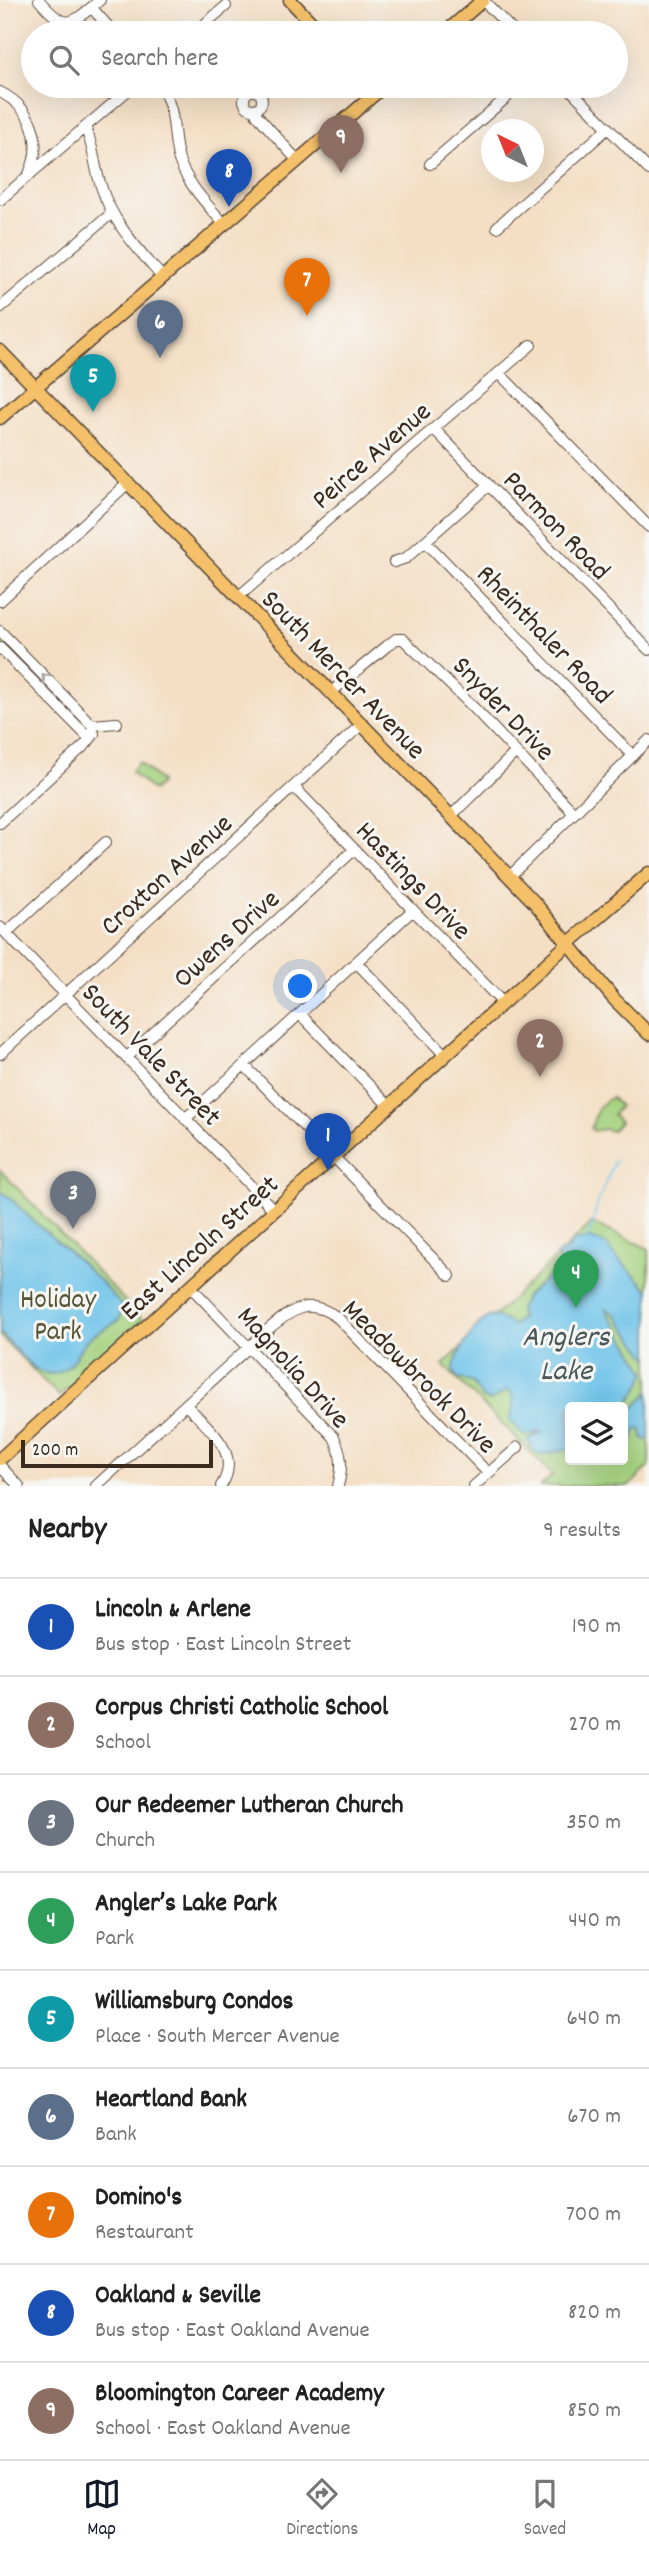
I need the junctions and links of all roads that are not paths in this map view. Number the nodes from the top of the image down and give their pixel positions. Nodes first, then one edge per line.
1 (39, 0) edge
2 (100, 0) edge
3 (290, 0) edge
4 (483, 0) edge
5 (226, 6) dead end
6 (92, 8) junction
7 (63, 21) edge
8 (69, 21) edge
9 (103, 21) edge
10 (208, 21) edge
11 (310, 21) edge
12 (459, 21) edge
13 (503, 21) edge
14 (0, 92) edge
15 (119, 98) edge
16 (167, 98) edge
17 (365, 98) edge
18 (506, 98) edge
19 (579, 98) edge
20 (255, 109) dead end
21 (85, 127) junction
22 (608, 128) junction
23 (297, 160) junction
24 (430, 164) dead end
25 (649, 170) edge
26 (29, 176) junction
27 (0, 201) edge
28 (112, 213) junction
29 (224, 224) junction
30 (497, 227) dead end
31 (162, 277) junction
32 (0, 308) edge
33 (531, 345) dead end
34 (0, 351) edge
35 (499, 373) junction
36 (33, 387) junction
37 (0, 418) edge
38 (435, 429) junction
39 (127, 484) junction
40 (489, 485) junction
41 (649, 527) edge
42 (425, 541) junction
43 (394, 562) dead end
44 (238, 597) junction
45 (0, 601) edge
46 (0, 631) edge
47 (0, 648) edge
48 (649, 650) edge
49 (330, 693) junction
50 (117, 723) dead end
51 (92, 725) junction
52 (361, 725) junction
53 (90, 738) junction
54 (649, 740) edge
55 (516, 752) junction
56 (633, 756) junction
57 (294, 787) junction
58 (574, 813) junction
59 (450, 817) junction
60 (0, 823) edge
61 (106, 842) dead end
62 (354, 850) junction
63 (649, 873) edge
64 (509, 877) junction
65 (413, 910) junction
66 (3, 930) edge
67 (569, 943) junction
68 (356, 963) junction
69 (65, 995) junction
70 (503, 1003) junction
71 (300, 1014) junction
72 (649, 1034) edge
73 (0, 1054) edge
74 (445, 1055) junction
75 (126, 1058) junction
76 (244, 1065) junction
77 (389, 1106) junction
78 (185, 1119) junction
79 (332, 1158) junction
80 (274, 1210) junction
81 (450, 1276) dead end
82 (190, 1286) junction
83 (249, 1348) junction
84 (186, 1405) junction
85 (518, 1447) dead end
86 (0, 1459) edge
87 (0, 1466) edge
88 (488, 1473) junction
89 (19, 1486) edge
90 (96, 1486) edge
91 (221, 1486) edge
92 (338, 1486) edge
93 (474, 1486) edge

1 - 7 street
2 - 6 street
3 - 11 main road
4 - 12 main road
4 - 13 street
5 - 10 street
6 - 8 street
6 - 9 street
14 - 26 street
15 - 21 street
16 - 29 street
17 - 23 main road
18 - 24 street
19 - 22 street
20 - 23 street
21 - 26 street
21 - 28 street
22 - 25 street
22 - 30 street
23 - 29 main road
26 - 27 street
28 - 31 street
28 - 32 street
29 - 31 main road
31 - 36 main road
33 - 35 street, Peirce Avenue
34 - 36 main road, South Mercer Avenue
35 - 38 street, Peirce Avenue
35 - 41 street
36 - 37 main road
36 - 39 main road, South Mercer Avenue
38 - 40 street, Parmon Road
38 - 44 street, Peirce Avenue
39 - 44 main road, South Mercer Avenue
39 - 45 street
40 - 42 street
40 - 48 street, Parmon Road
42 - 43 street
42 - 56 street, Rheinthaler Road
44 - 49 main road, South Mercer Avenue
51 -> 46 street
47 - 53 street
49 - 52 main road, South Mercer Avenue
49 - 55 street, Snyder Drive
50 - 51 street
51 - 53 street
52 - 57 street, Croxton Avenue
52 - 59 main road, South Mercer Avenue
53 - 60 street
54 - 56 street
55 - 58 street, Snyder Drive
55 - 59 street
56 - 58 street
57 - 62 street, Hastings Drive
57 - 69 street, Croxton Avenue
58 - 64 street
59 - 64 main road, South Mercer Avenue
61 - 66 street
62 - 65 street, Hastings Drive
62 - 75 street, Owens Drive
63 - 67 main road, East Lincoln Street
64 - 67 main road, South Mercer Avenue
65 - 68 street
65 - 70 street, Hastings Drive
66 - 69 street, South Vale Street
67 - 70 main road, East Lincoln Street
67 - 72 main road, South Mercer Avenue
68 - 71 street
68 - 74 street
69 - 73 street, Croxton Avenue
69 - 75 street, South Vale Street
70 - 74 main road, East Lincoln Street
71 - 76 street
71 - 77 street
74 - 77 main road, East Lincoln Street
75 - 78 street, South Vale Street
76 - 78 street
76 - 79 street
77 - 79 main road, East Lincoln Street
78 - 80 street, South Vale Street
79 - 80 main road, East Lincoln Street
79 - 81 street
80 - 82 main road, East Lincoln Street
82 - 83 street, Magnolia Drive
82 - 86 main road, East Lincoln Street
83 - 84 street, Meadowbrook Drive
83 - 88 street, Meadowbrook Drive
83 - 92 street, Magnolia Drive
84 - 90 street, Meadowbrook Drive
84 - 91 street
85 - 88 street
87 - 89 street
88 - 93 street

